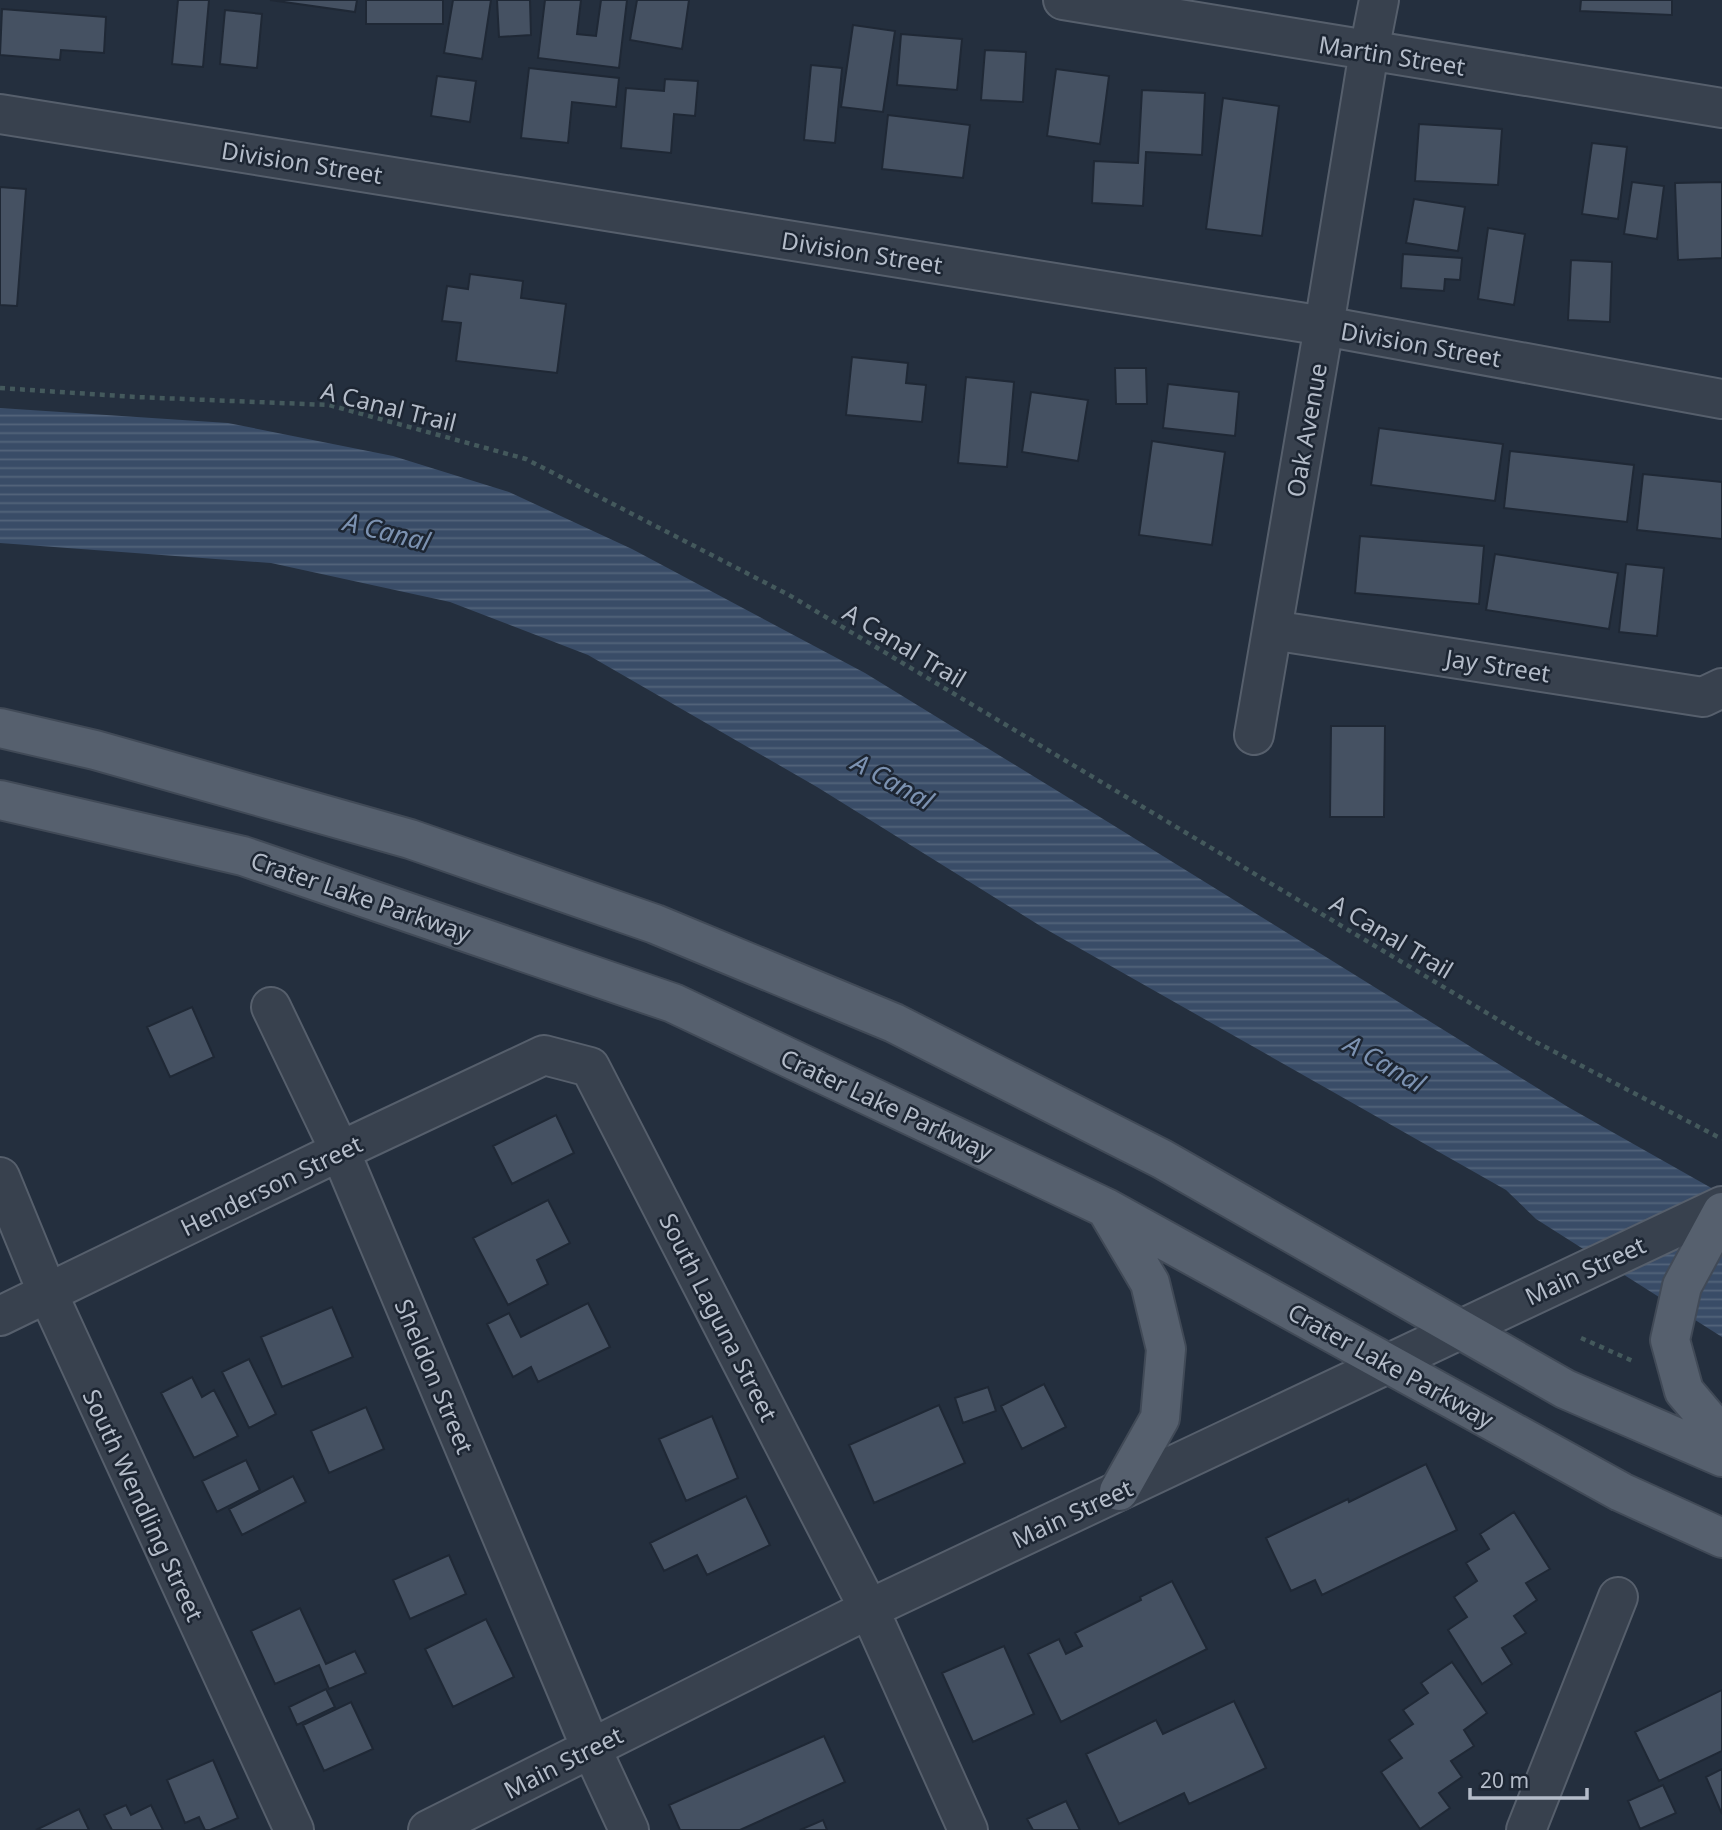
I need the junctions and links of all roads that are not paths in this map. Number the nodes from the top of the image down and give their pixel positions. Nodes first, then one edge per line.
1 (1063, 0) edge
2 (1379, 0) edge
3 (1369, 51) junction
4 (1722, 108) edge
5 (0, 114) edge
6 (1324, 326) junction
7 (1722, 399) edge
8 (1272, 630) junction
9 (1722, 688) edge
10 (0, 728) edge
11 (1254, 735) dead end
12 (0, 800) edge
13 (271, 1007) dead end
14 (544, 1055) joint
15 (340, 1151) junction
16 (0, 1177) edge
17 (1722, 1206) edge
18 (1106, 1208) junction
19 (1722, 1212) edge
20 (47, 1294) junction
21 (0, 1316) edge
22 (1460, 1328) junction
23 (1387, 1363) junction
24 (1722, 1436) edge
25 (1722, 1457) edge
26 (1119, 1491) junction
27 (1685, 1521) junction
28 (1722, 1538) edge
29 (1722, 1557) edge
30 (1618, 1597) dead end
31 (869, 1609) junction
32 (592, 1748) junction
33 (294, 1830) edge
34 (428, 1830) edge
35 (629, 1830) edge
36 (968, 1830) edge
37 (1526, 1830) edge

1 - 3 street, Martin Street
2 - 3 street, Oak Avenue
3 - 4 street, Martin Street
3 - 6 street, Oak Avenue
5 - 6 street, Division Street
6 - 7 street, Division Street
6 - 8 street, Oak Avenue
8 - 9 street, Jay Street
8 - 11 street, Oak Avenue
10 - 22 main road
12 - 18 main road, Crater Lake Parkway
13 - 15 street, Sheldon Street
14 - 15 street, Henderson Street
14 - 31 street, South Laguna Street
15 - 20 street, Henderson Street
15 - 32 street, Sheldon Street
16 - 20 street, South Wendling Street
17 - 22 street, Main Street
18 - 23 main road, Crater Lake Parkway
18 - 26 main road
19 - 24 main road
20 - 21 street, Henderson Street
20 - 33 street, South Wendling Street
22 - 23 street, Main Street
22 - 25 main road
23 - 26 street, Main Street
23 - 27 main road, Crater Lake Parkway
26 - 31 street, Main Street
27 - 28 main road, Crater Lake Parkway
27 - 29 street
30 - 37 street
31 - 32 street, Main Street
31 - 36 street, South Laguna Street
32 - 34 street, Main Street
32 - 35 street, Sheldon Street

